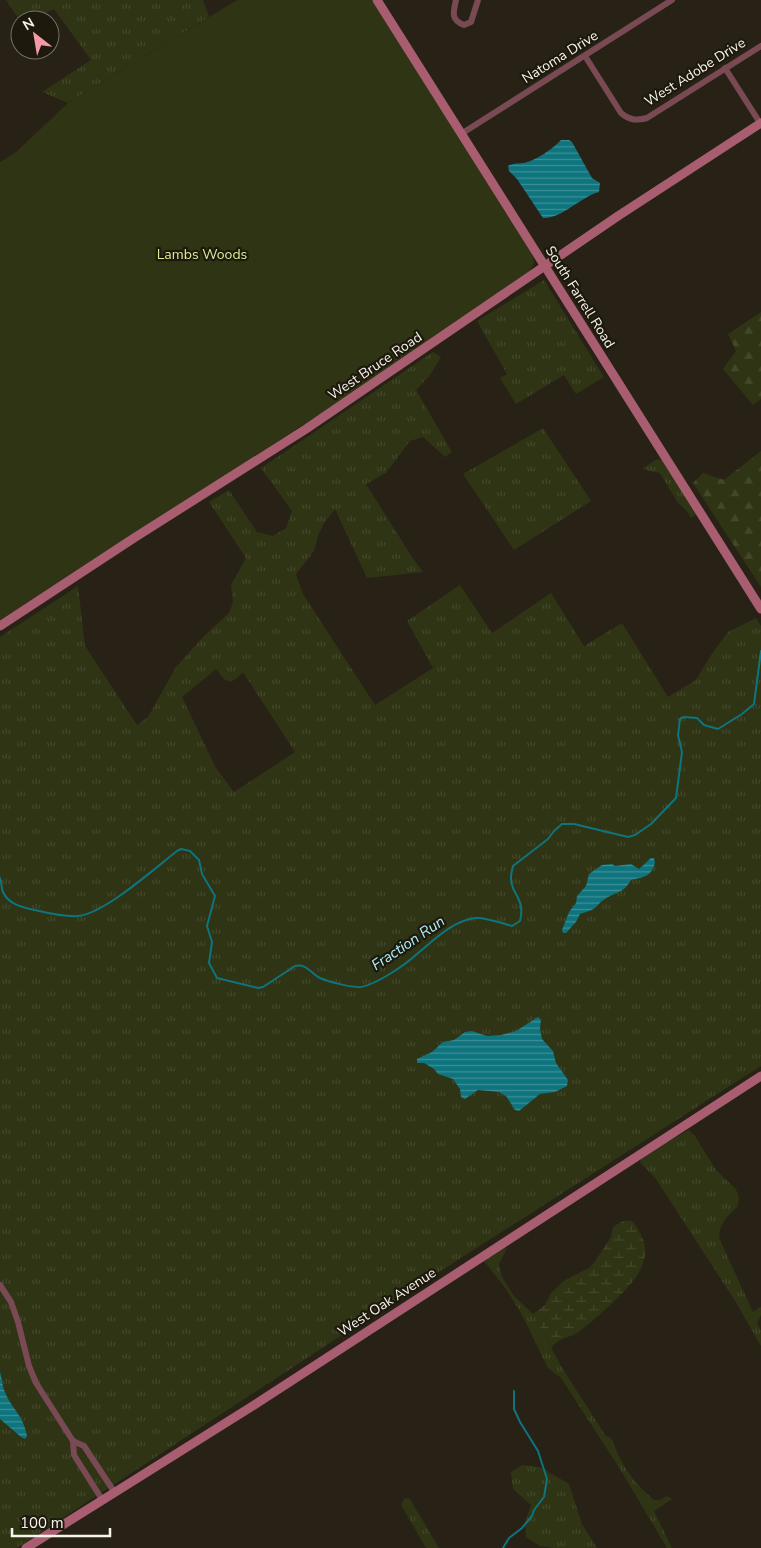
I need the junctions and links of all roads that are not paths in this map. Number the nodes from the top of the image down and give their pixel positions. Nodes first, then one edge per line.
1 (377, 0) edge
2 (456, 0) edge
3 (478, 0) edge
4 (672, 0) edge
5 (761, 46) edge
6 (585, 56) junction
7 (726, 68) junction
8 (760, 123) edge
9 (461, 134) junction
10 (545, 266) junction
11 (761, 609) edge
12 (0, 626) edge
13 (761, 1076) edge
14 (0, 1285) edge
15 (73, 1441) junction
16 (115, 1493) junction
17 (103, 1501) junction
18 (26, 1548) edge

1 - 9 street, South Farrell Road
2 - 3 street
4 - 6 street, Natoma Drive
5 - 7 street, West Adobe Drive
6 - 7 street, West Adobe Drive
6 - 9 street, Natoma Drive
7 - 8 street
8 - 10 street, West Bruce Road
9 - 10 street, South Farrell Road
10 - 11 street, South Farrell Road
10 - 12 street, West Bruce Road
13 - 16 street, West Oak Avenue
14 - 15 street
15 - 16 street
15 - 17 street
16 - 17 street, West Oak Avenue
17 - 18 street, West Oak Avenue

